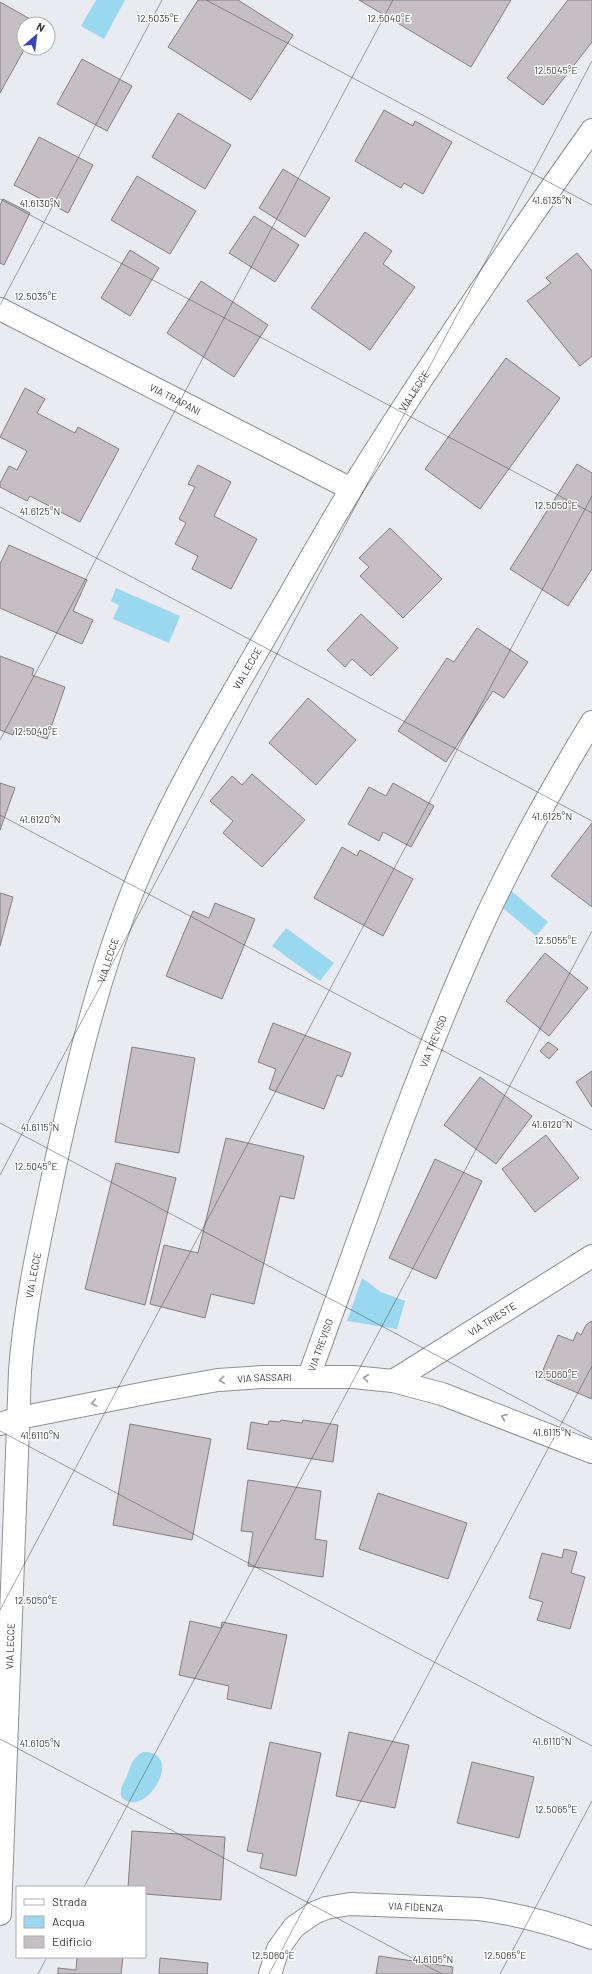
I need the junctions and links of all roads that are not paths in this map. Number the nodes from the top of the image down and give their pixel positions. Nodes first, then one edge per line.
1 (592, 130) edge
2 (0, 309) edge
3 (351, 489) junction
4 (592, 722) edge
5 (592, 1256) edge
6 (309, 1376) junction
7 (393, 1381) junction
8 (9, 1421) edge
9 (592, 1452) edge
10 (0, 1914) edge
11 (592, 1938) edge
12 (270, 1974) edge

1 - 3 street, VIA LECCE
2 - 3 street, VIA TRAPANI
3 - 8 street, VIA LECCE
4 - 6 street, VIA TREVISO
5 - 7 street, VIA TRIESTE
7 -> 6 street, VIA SASSARI
6 -> 8 street, VIA SASSARI
9 -> 7 street, VIA SASSARI
8 - 10 street, VIA LECCE
11 - 12 street, VIA FIDENZA

